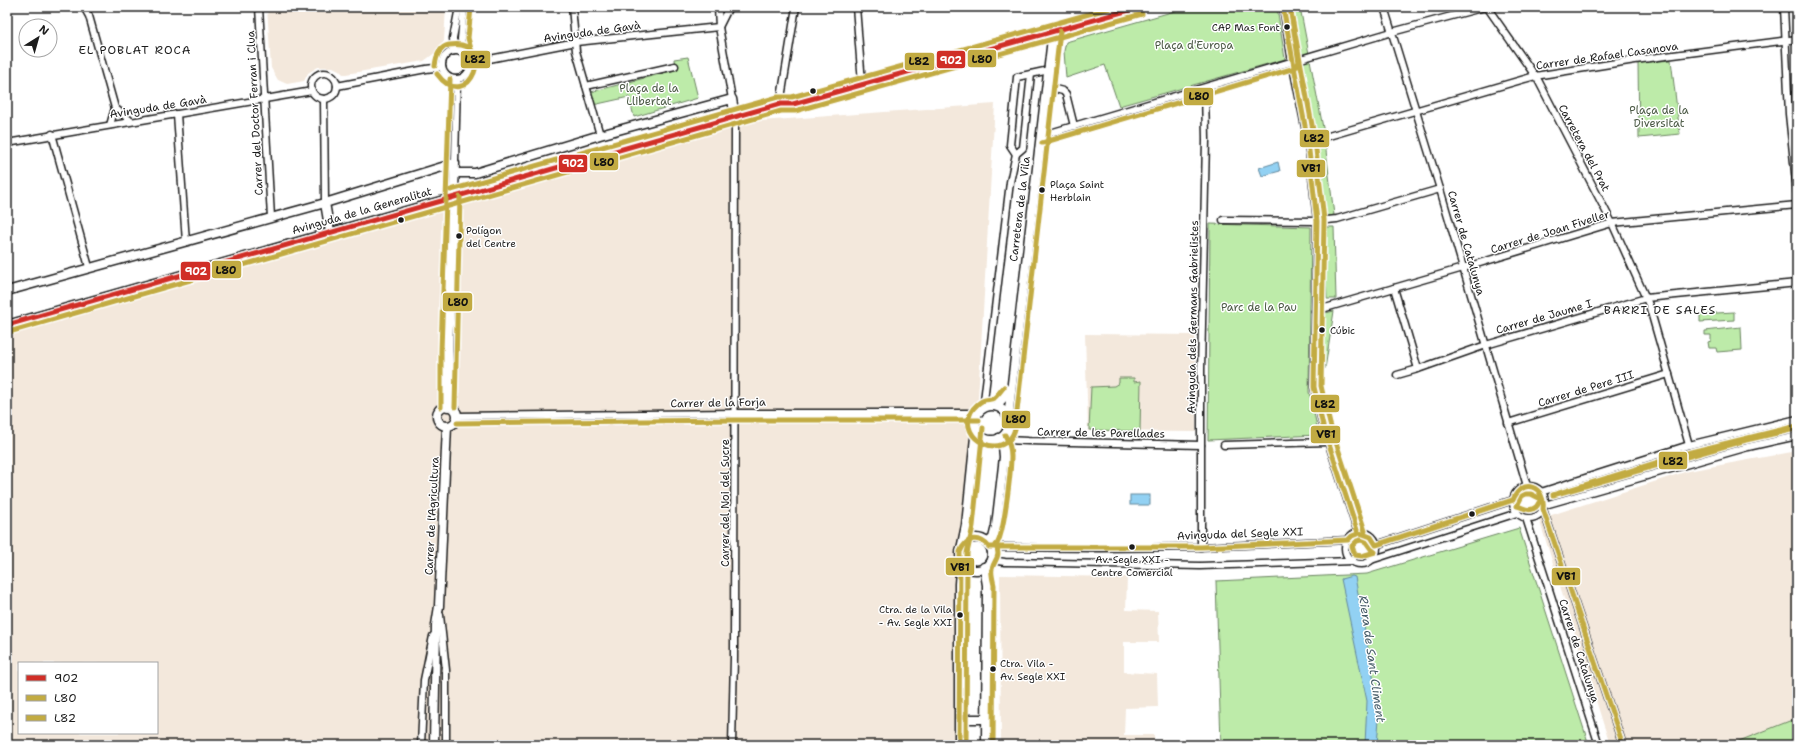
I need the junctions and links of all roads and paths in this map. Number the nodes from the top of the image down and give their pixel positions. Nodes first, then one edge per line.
1 (84, 7) edge
2 (259, 7) edge
3 (459, 7) edge
4 (464, 7) edge
5 (572, 7) edge
6 (718, 7) edge
7 (729, 7) edge
8 (796, 7) edge
9 (856, 7) edge
10 (1140, 7) edge
11 (1283, 7) edge
12 (1384, 7) edge
13 (1486, 7) edge
14 (1784, 7) edge
15 (719, 27) junction
16 (1053, 30) junction
17 (1392, 32) junction
18 (1797, 39) edge
19 (1786, 41) junction
20 (576, 42) junction
21 (454, 51) junction
22 (465, 55) junction
23 (1292, 62) junction
24 (469, 63) junction
25 (675, 66) dead end
26 (442, 67) junction
27 (1049, 70) junction
28 (1031, 74) junction
29 (1535, 76) junction
30 (457, 79) junction
31 (862, 83) junction
32 (337, 86) junction
33 (586, 86) junction
34 (1047, 86) junction
35 (1205, 88) junction
36 (312, 91) junction
37 (265, 99) junction
38 (324, 99) junction
39 (732, 99) junction
40 (780, 104) junction
41 (115, 108) junction
42 (1416, 110) junction
43 (177, 114) junction
44 (735, 117) junction
45 (131, 121) junction
46 (110, 124) junction
47 (1074, 126) junction
48 (52, 134) junction
49 (600, 135) junction
50 (1040, 136) junction
51 (7, 142) edge
52 (1308, 142) junction
53 (1016, 154) junction
54 (455, 163) junction
55 (455, 174) junction
56 (1440, 189) junction
57 (1797, 192) edge
58 (453, 197) junction
59 (325, 203) junction
60 (1797, 205) edge
61 (271, 217) junction
62 (1223, 220) dead end
63 (1317, 221) junction
64 (1612, 223) junction
65 (330, 232) junction
66 (186, 242) junction
67 (89, 267) junction
68 (1463, 268) junction
69 (1797, 283) edge
70 (1394, 288) junction
71 (7, 291) edge
72 (1646, 298) junction
73 (1315, 311) junction
74 (7, 325) edge
75 (1486, 345) junction
76 (1418, 369) junction
77 (1669, 374) junction
78 (1397, 375) dead end
79 (1011, 390) junction
80 (996, 406) junction
81 (448, 407) junction
82 (981, 411) junction
83 (735, 413) junction
84 (457, 416) junction
85 (1008, 418) junction
86 (1797, 419) edge
87 (1508, 423) junction
88 (447, 426) junction
89 (976, 427) junction
90 (1797, 436) edge
91 (1000, 438) junction
92 (1328, 442) junction
93 (1201, 445) junction
94 (1224, 445) dead end
95 (1689, 445) junction
96 (1527, 486) junction
97 (1541, 492) junction
98 (1513, 500) junction
99 (1544, 507) junction
100 (1518, 513) junction
101 (1526, 518) junction
102 (1358, 532) junction
103 (1348, 540) junction
104 (988, 545) junction
105 (1376, 545) junction
106 (1201, 547) junction
107 (961, 549) junction
108 (961, 559) junction
109 (1371, 560) junction
110 (1353, 561) junction
111 (987, 564) junction
112 (439, 606) junction
113 (436, 625) junction
114 (960, 719) junction
115 (986, 719) junction
116 (421, 745) edge
117 (434, 745) edge
118 (446, 745) edge
119 (732, 745) edge
120 (959, 745) edge
121 (986, 745) edge
122 (1599, 745) edge
123 (1622, 745) edge

1 - 41 street
2 - 37 street, Carrer del Doctor Ferran i Clua
3 - 21 street
4 - 22 street
5 - 20 street
6 - 15 street
7 - 15 street
8 - 40 street
9 - 31 street
10 - 16 street, Avinguda de la Generalitat
11 - 23 street
12 - 17 street, Carrer de Catalunya
13 - 17 street
13 - 29 street, Carretera del Prat
14 - 19 street
15 - 20 street, Avinguda de Gavà
15 - 39 street
16 - 27 street, Carretera de la Vila
16 - 31 street, Avinguda de la Generalitat
17 - 23 street
17 - 42 street, Carrer de Catalunya
18 - 19 street, Carrer de Rafael Casanova
19 - 29 street, Carrer de Rafael Casanova
19 - 57 street
20 - 24 street, Avinguda de Gavà
20 - 33 street
21 - 22 street
21 - 26 street
22 - 24 street
23 - 35 street
23 - 52 street
24 - 30 street
25 - 33 street
26 - 30 street
26 - 32 street
27 - 28 street
27 - 34 street, Carretera de la Vila
28 - 53 street, Carretera de la Vila
28 - 53 street, Carretera de la Vila
29 - 42 street, Carrer de Rafael Casanova
29 - 64 street, Carretera del Prat
30 - 54 street
31 - 40 street, Avinguda de la Generalitat
32 - 36 street
32 - 38 street
33 - 49 street
34 - 47 street
34 - 50 street, Carretera de la Vila
35 - 47 street
35 - 93 street, Avinguda dels Germans Gabrielistes
36 - 37 street, Avinguda de Gavà
36 - 38 street
37 - 43 street, Avinguda de Gavà
37 - 61 street, Carrer del Doctor Ferran i Clua
38 - 59 street
39 - 44 street
39 - 49 street
40 - 44 street, Avinguda de la Generalitat
41 - 45 street
41 - 46 street
42 - 52 street, Carrer de Rafael Casanova
42 - 56 street, Carrer de Catalunya
43 - 45 street, Avinguda de Gavà
43 - 66 street
44 - 58 street, Avinguda de la Generalitat
44 - 83 street, Carrer del Noi del Sucre
45 - 46 street, Avinguda de Gavà
46 - 48 street, Avinguda de Gavà
47 - 50 street
48 - 51 street, Avinguda de Gavà
48 - 67 street
49 - 55 street
50 - 79 street, Carretera de la Vila
52 - 63 street
53 - 82 street, Carretera de la Vila
54 - 55 street
54 - 59 street
55 - 58 street
56 - 63 street
56 - 68 street, Carrer de Catalunya
58 - 65 street, Avinguda de la Generalitat
58 - 81 street
59 - 61 street
59 - 65 street
60 - 64 street, Carrer de Joan Fiveller
61 - 66 street
62 - 63 street
63 - 73 street
64 - 68 street, Carrer de Joan Fiveller
64 - 72 street, Carretera del Prat
65 - 74 street, Avinguda de la Generalitat
66 - 67 street
67 - 71 street
68 - 70 street, Carrer de Joan Fiveller
68 - 75 street, Carrer de Catalunya
69 - 72 street, Carrer de Jaume I
70 - 73 street, Carrer de Joan Fiveller
70 - 76 street
72 - 75 street, Carrer de Jaume I
72 - 77 street, Carretera del Prat
73 - 92 street
75 - 76 street, Carrer de Jaume I
75 - 87 street, Carrer de Catalunya
76 - 78 street, Carrer de Jaume I
77 - 87 street, Carrer de Pere III
77 - 95 street, Carretera del Prat
79 - 80 street
79 - 85 street, Carretera de la Vila
80 - 82 street
80 - 85 street
81 - 84 street
81 - 88 street
82 - 83 street, Carrer de la Forja
82 - 89 street
83 - 84 street, Carrer de la Forja
83 - 119 street, Carrer del Noi del Sucre
84 - 88 street
85 - 91 street
86 - 95 street
87 - 96 street, Carrer de Catalunya
88 - 112 street, Carrer de l'Agricultura
89 - 91 street
89 - 107 street
90 - 99 street
91 - 93 street, Carrer de les Parellades
91 - 104 street
92 - 94 street
92 - 102 street
93 - 106 street, Avinguda dels Germans Gabrielistes
95 - 97 street
96 - 97 street
96 - 98 street
97 - 99 street
98 - 100 street
98 - 105 street
99 - 101 street
99 - 123 street, Carrer de Catalunya
100 - 101 street
100 - 109 street
101 - 122 street, Carrer de Catalunya
102 - 103 street
102 - 105 street
103 - 106 street, Avinguda del Segle XXI
103 - 110 street
104 - 106 street, Avinguda del Segle XXI
104 - 107 street
104 - 111 street
105 - 109 street
107 - 108 street
108 - 111 street
108 - 114 street
109 - 110 street
110 - 111 street
111 - 115 street
112 - 113 street, Carrer de l'Agricultura
112 - 118 street, Carrer de l'Agricultura
113 - 116 street, Carrer de l'Agricultura
113 - 117 street, Carrer de l'Agricultura
114 - 115 street
114 - 120 street
115 - 121 street

